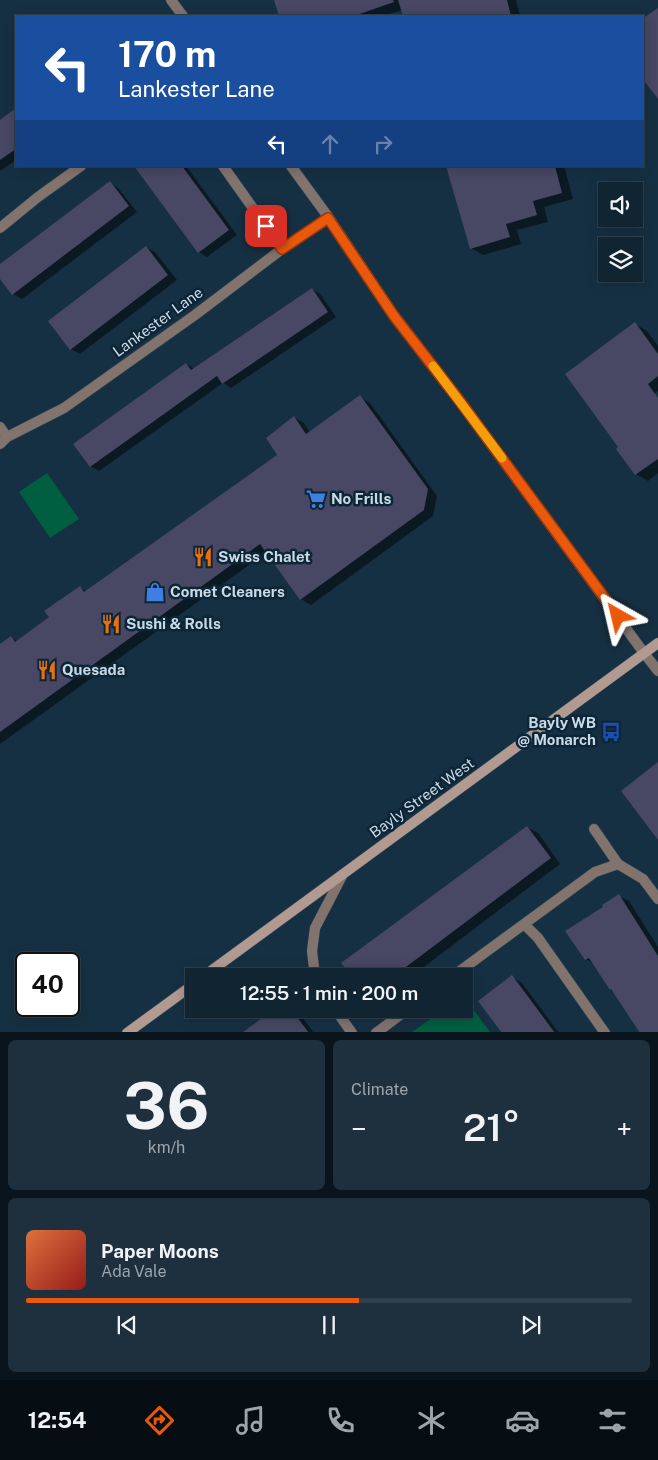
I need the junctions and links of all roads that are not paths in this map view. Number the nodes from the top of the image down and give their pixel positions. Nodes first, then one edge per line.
1 (171, 0) edge
2 (182, 15) edge
3 (80, 167) edge
4 (224, 167) edge
5 (292, 167) edge
6 (328, 218) junction
7 (0, 228) edge
8 (282, 249) junction
9 (0, 427) edge
10 (4, 441) edge
11 (658, 643) edge
12 (644, 653) junction
13 (658, 671) edge
14 (594, 829) dead end
15 (618, 864) junction
16 (342, 876) junction
17 (658, 899) edge
18 (525, 925) junction
19 (215, 968) edge
20 (314, 968) edge
21 (464, 968) edge
22 (185, 990) edge
23 (342, 1018) edge
24 (395, 1018) edge
25 (127, 1032) edge
26 (352, 1032) edge
27 (376, 1032) edge
28 (605, 1032) edge

1 - 2 street
3 - 7 street
4 - 8 street
5 - 6 street
6 - 8 street, Lankester Lane
6 - 12 street
8 - 10 street, Lankester Lane
9 - 10 street
11 - 12 main road, Bayly Street West
12 - 13 street
12 - 16 main road, Bayly Street West
14 - 15 street
15 - 17 street
15 - 18 street
16 - 19 main road, Bayly Street West
16 - 20 street
18 - 21 street
18 - 28 street
22 - 25 main road
23 - 26 street
24 - 27 street

